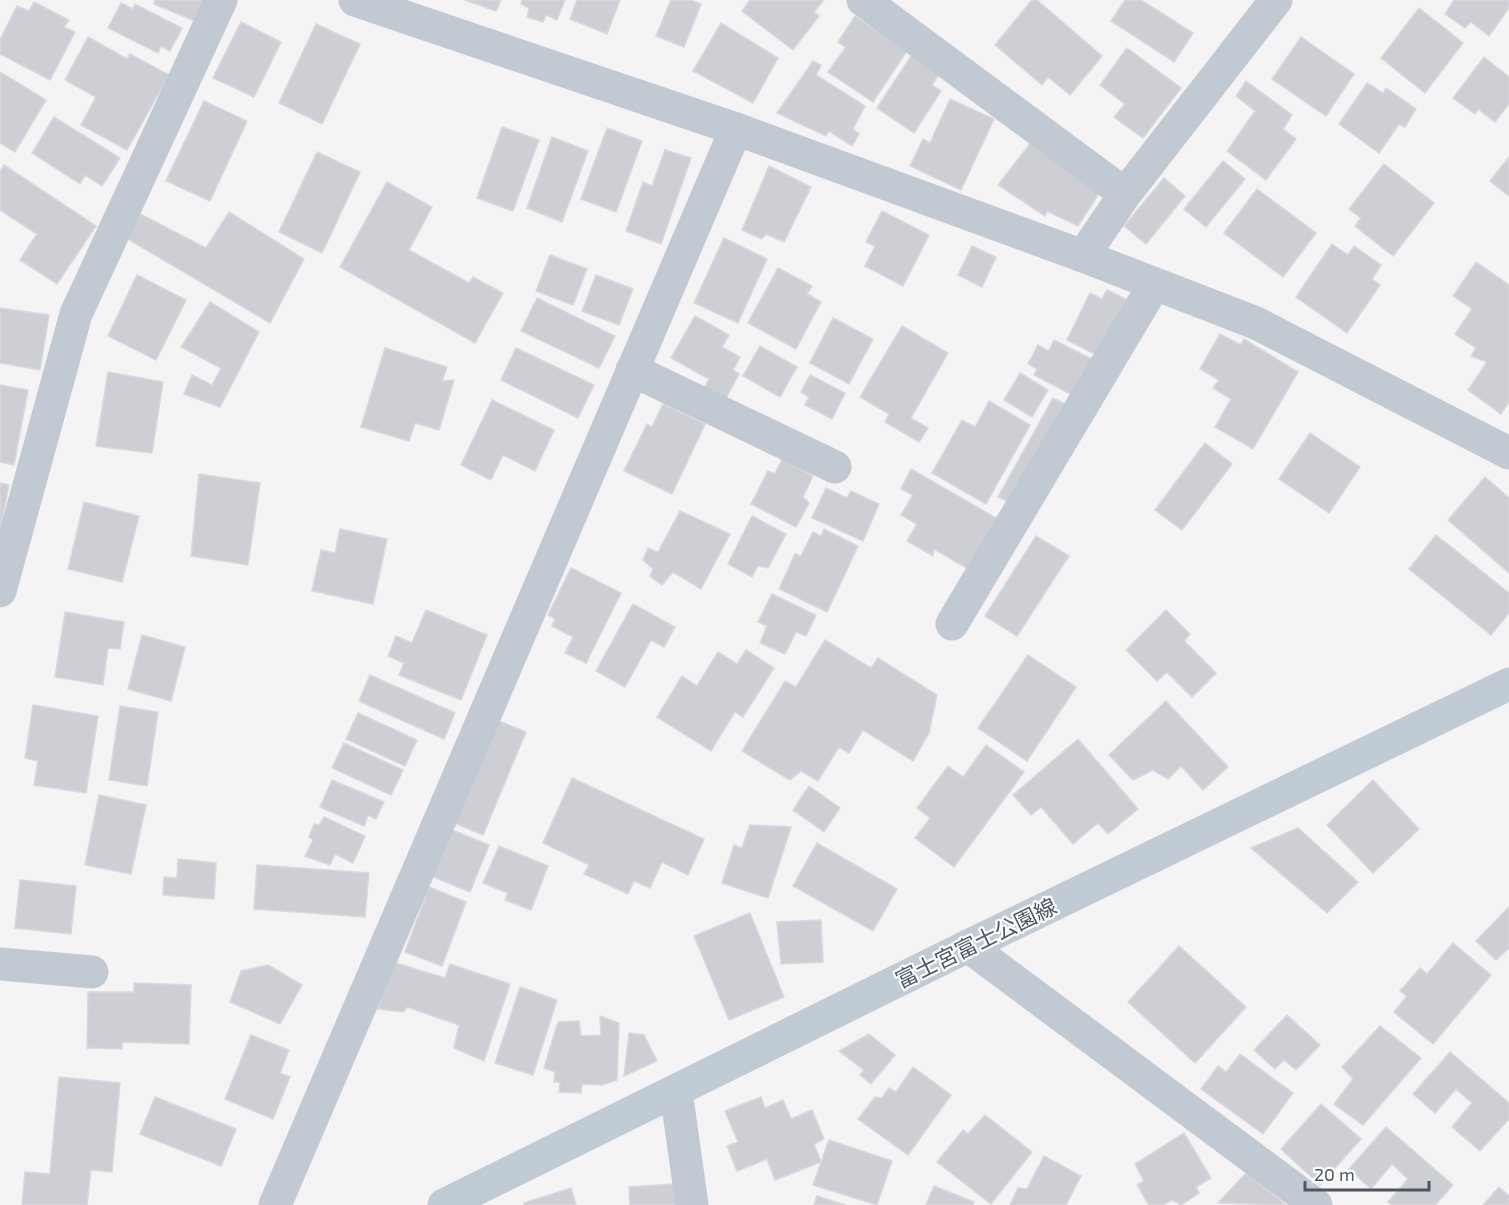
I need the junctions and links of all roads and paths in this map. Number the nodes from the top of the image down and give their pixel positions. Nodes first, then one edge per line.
1 (221, 0) edge
2 (355, 0) edge
3 (862, 0) edge
4 (1276, 0) edge
5 (736, 129) junction
6 (1125, 194) junction
7 (1083, 256) junction
8 (1154, 285) junction
9 (632, 370) junction
10 (1509, 453) edge
11 (835, 467) dead end
12 (0, 590) edge
13 (952, 624) dead end
14 (1509, 684) edge
15 (968, 946) junction
16 (0, 964) edge
17 (92, 972) dead end
18 (676, 1090) junction
19 (459, 1202) edge
20 (275, 1205) edge
21 (692, 1205) edge
22 (1316, 1205) edge

1 - 12 street
2 - 5 street
3 - 6 street
4 - 6 street
5 - 7 street
5 - 9 street
6 - 7 street
7 - 8 street
8 - 10 street
8 - 13 street
9 - 11 street
9 - 20 street
14 - 15 main road, 富士宮富士公園線
15 - 18 main road, 富士宮富士公園線
15 - 22 street
16 - 17 street
18 - 19 main road, 富士宮富士公園線
18 - 21 street

